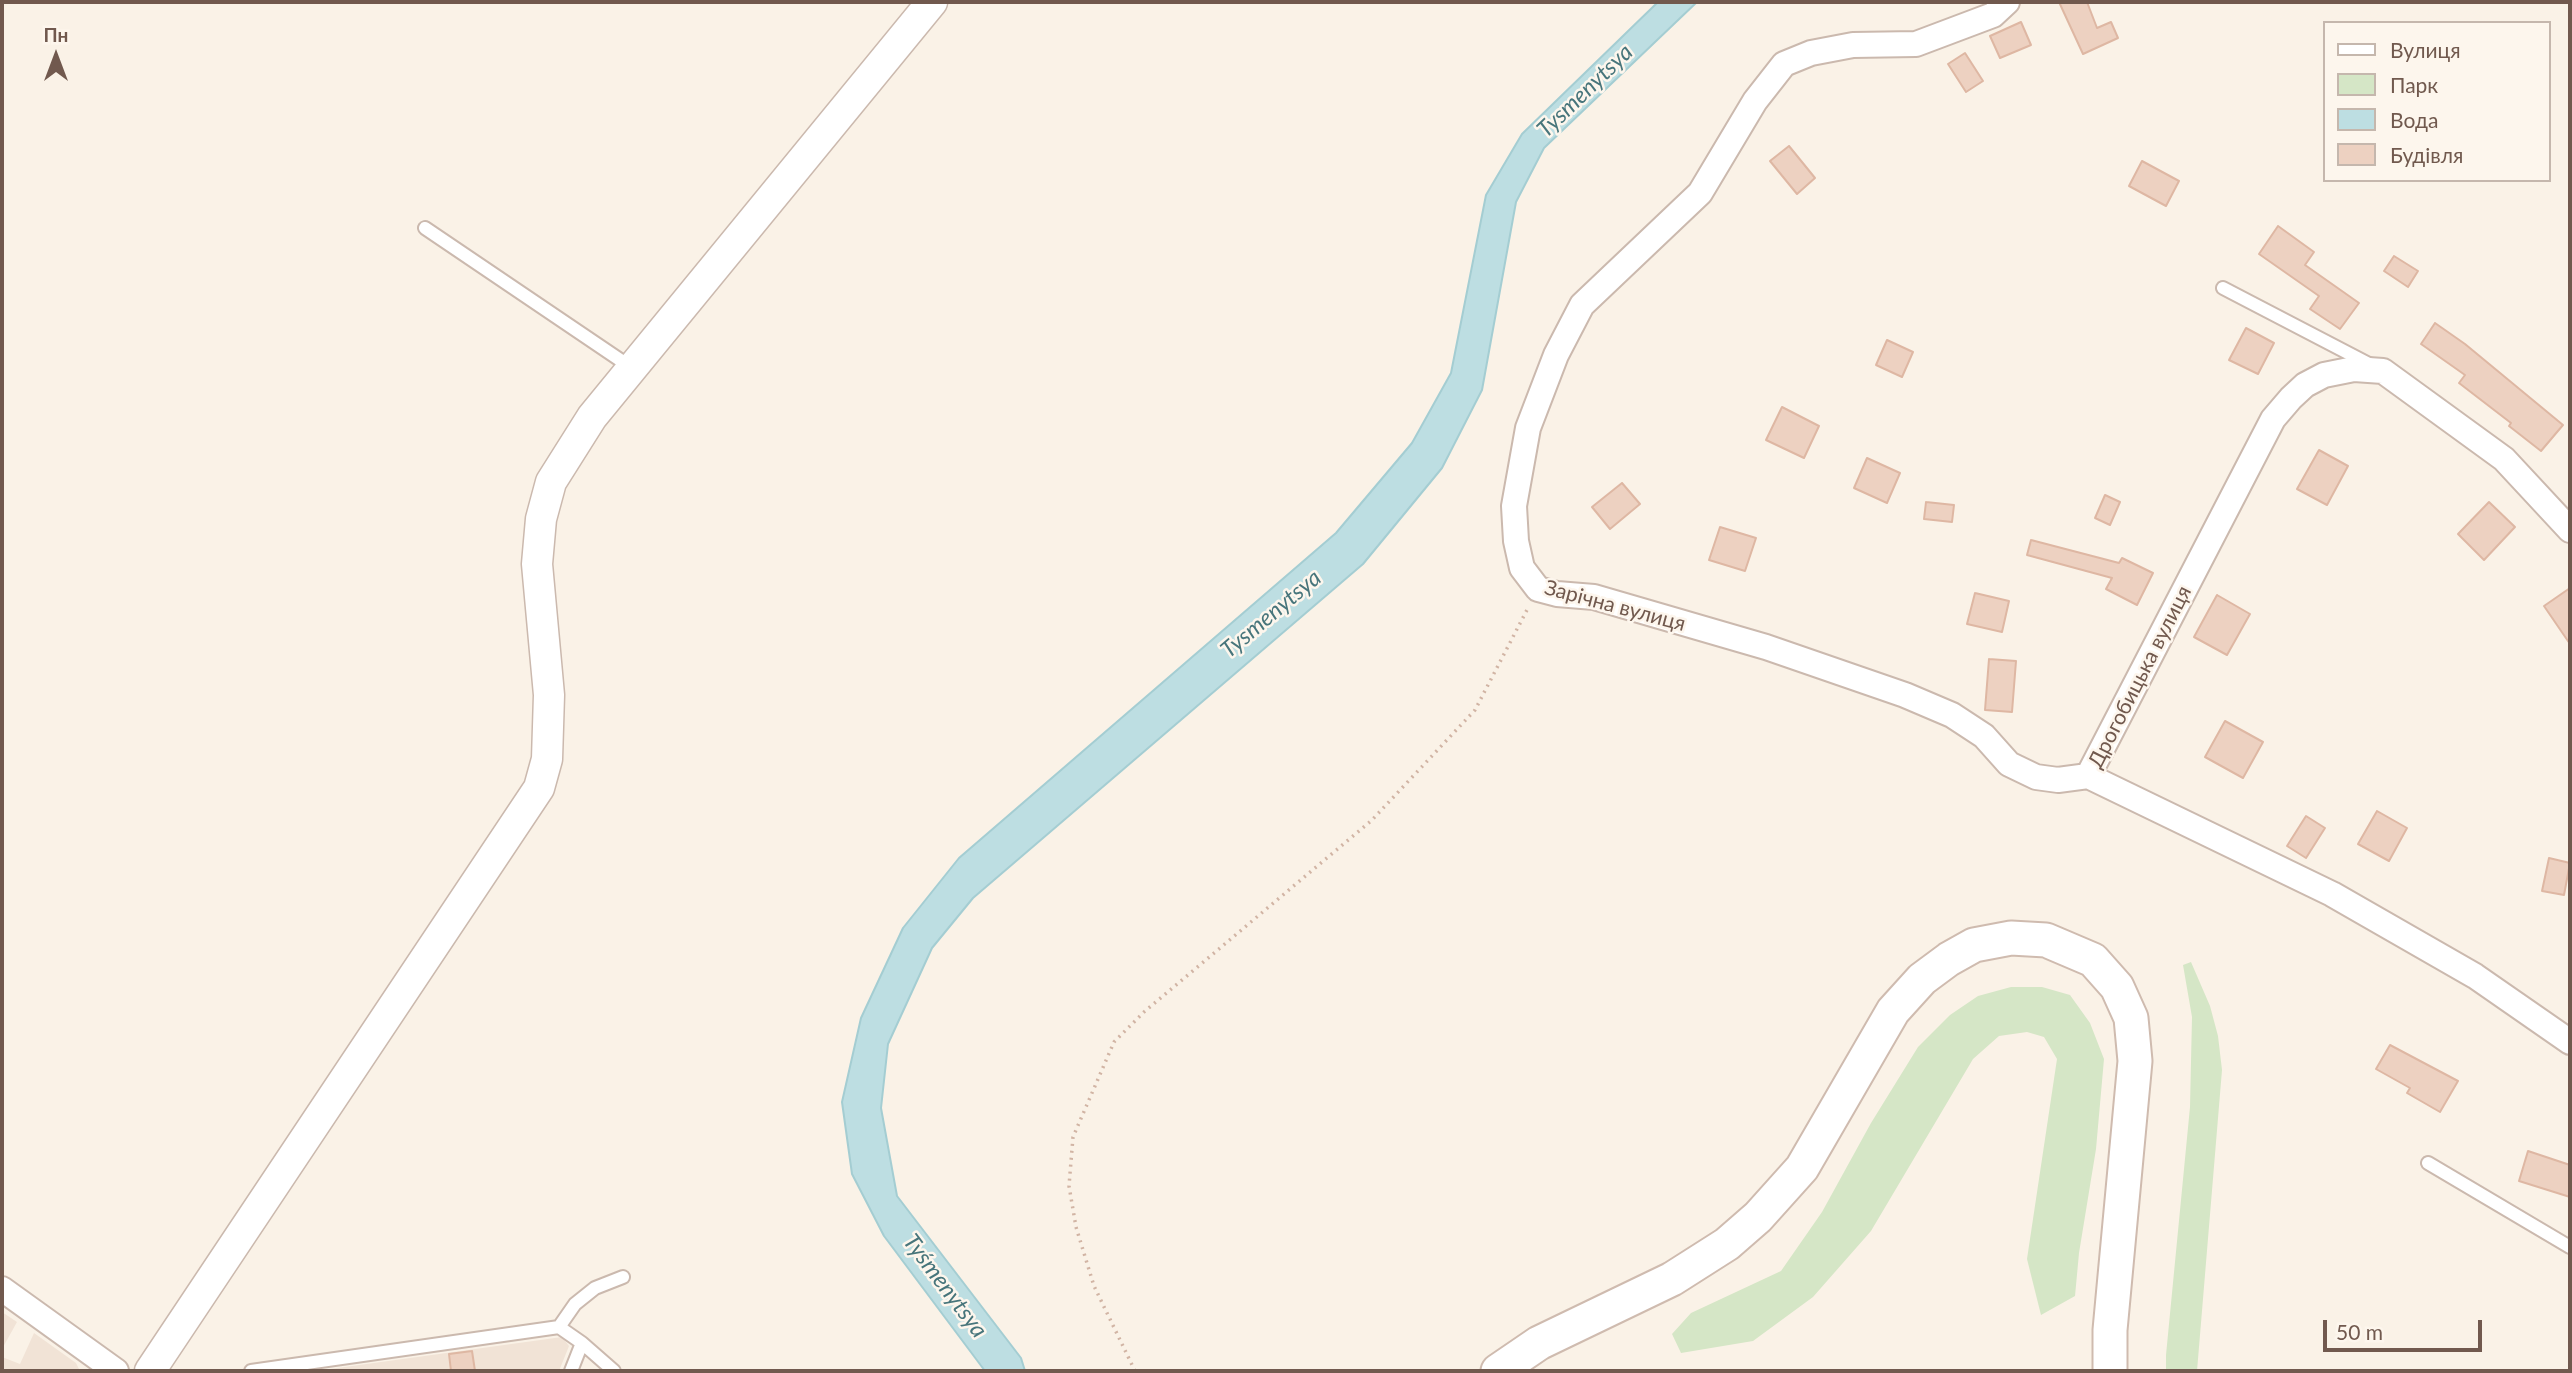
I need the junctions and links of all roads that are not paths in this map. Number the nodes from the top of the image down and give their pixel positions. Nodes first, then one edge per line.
1 (932, 2) edge
2 (2007, 2) edge
3 (425, 228) dead end
4 (2223, 288) dead end
5 (632, 368) junction
6 (2383, 371) junction
7 (2570, 530) edge
8 (2088, 776) junction
9 (2570, 1042) edge
10 (2428, 1163) dead end
11 (2570, 1247) edge
12 (623, 1277) dead end
13 (2, 1289) edge
14 (559, 1327) junction
15 (582, 1343) junction
16 (116, 1371) edge
17 (150, 1371) edge
18 (251, 1371) edge
19 (570, 1371) edge
20 (614, 1371) edge
21 (1499, 1371) edge
22 (2110, 1371) edge

1 - 5 street
2 - 8 street, Зарічна вулиця
3 - 5 lane
4 - 6 lane
5 - 17 street
6 - 7 street
6 - 8 street, Дрогобицька вулиця
8 - 9 street, Дрогобицька вулиця
10 - 11 lane
12 - 14 lane
13 - 16 street
14 - 15 lane
14 - 18 lane
15 - 19 lane
15 - 20 lane
21 - 22 main road

